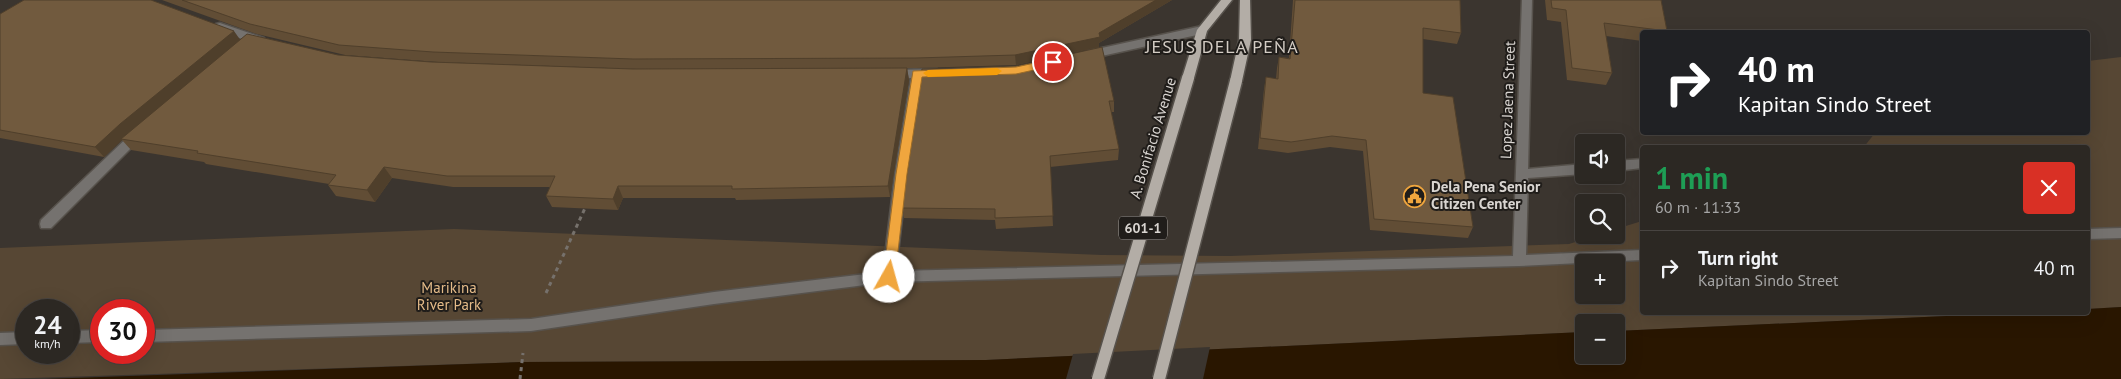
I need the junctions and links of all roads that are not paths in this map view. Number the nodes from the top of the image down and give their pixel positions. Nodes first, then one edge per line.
1 (1227, 0) edge
2 (1245, 0) edge
3 (1527, 0) edge
4 (209, 23) edge
5 (1202, 30) junction
6 (271, 43) edge
7 (1072, 58) edge
8 (947, 73) edge
9 (877, 74) edge
10 (917, 74) junction
11 (149, 126) edge
12 (1640, 164) edge
13 (1625, 165) edge
14 (1575, 170) edge
15 (1522, 174) junction
16 (46, 224) dead end
17 (2121, 233) edge
18 (2090, 234) edge
19 (1640, 255) edge
20 (1518, 261) junction
21 (889, 277) junction
22 (155, 336) edge
23 (15, 338) edge
24 (0, 339) edge
25 (1098, 379) edge
26 (1158, 379) edge

1 - 5 main road, A. Bonifacio Avenue / 601-1
2 - 26 main road, bridge
3 - 15 street, Lopez Jaena Street
4 - 6 street
5 - 7 street
5 - 25 main road, A. Bonifacio Avenue / 601-1, bridge
8 - 10 street
9 - 10 street
10 - 21 street
11 - 16 street
12 - 13 street
14 - 15 street
15 - 20 street, Lopez Jaena Street
17 - 18 street
19 - 20 street
20 - 21 street
21 - 22 street
23 - 24 street

